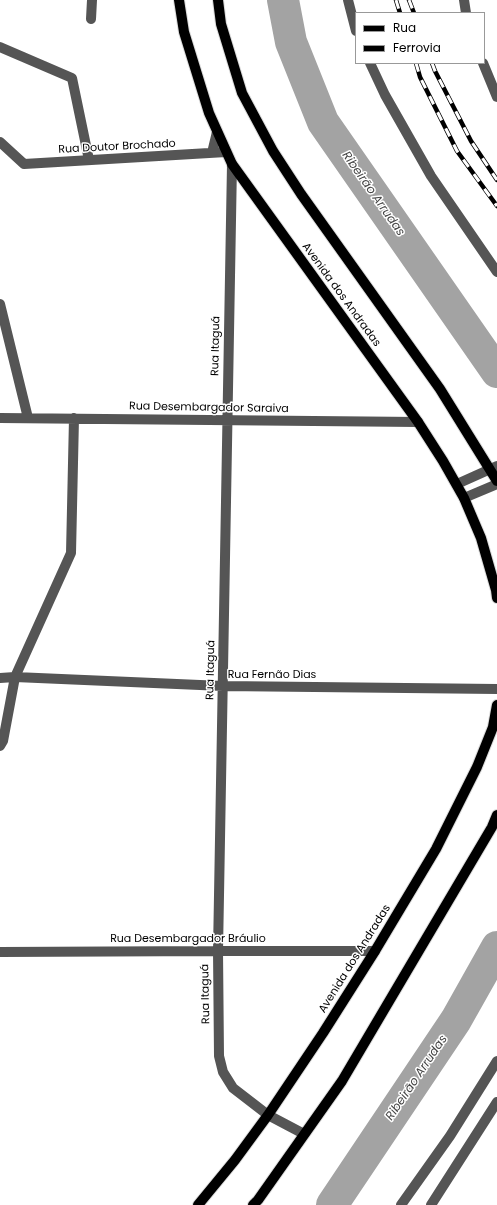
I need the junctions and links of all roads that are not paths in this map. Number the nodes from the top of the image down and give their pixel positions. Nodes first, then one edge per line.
1 (92, 0) edge
2 (179, 0) edge
3 (218, 0) edge
4 (348, 0) edge
5 (464, 0) edge
6 (466, 12) edge
7 (91, 19) dead end
8 (355, 27) edge
9 (0, 47) edge
10 (370, 64) edge
11 (483, 64) edge
12 (497, 97) edge
13 (217, 132) junction
14 (0, 142) edge
15 (226, 152) junction
16 (212, 153) junction
17 (88, 160) junction
18 (232, 164) junction
19 (497, 272) edge
20 (0, 304) edge
21 (0, 418) edge
22 (28, 418) junction
23 (74, 418) junction
24 (227, 421) junction
25 (418, 422) junction
26 (494, 468) edge
27 (497, 481) edge
28 (457, 484) junction
29 (497, 484) edge
30 (464, 498) junction
31 (497, 598) edge
32 (15, 677) junction
33 (0, 678) edge
34 (223, 686) junction
35 (497, 689) edge
36 (497, 704) edge
37 (0, 746) edge
38 (497, 815) edge
39 (218, 950) junction
40 (375, 951) junction
41 (0, 952) edge
42 (497, 1061) edge
43 (497, 1102) edge
44 (268, 1115) junction
45 (304, 1134) junction
46 (198, 1205) edge
47 (253, 1205) edge
48 (401, 1205) edge
49 (431, 1205) edge

1 - 7 street
2 - 13 main road, Avenida dos Andradas
3 - 26 main road
4 - 8 street
5 - 6 street
9 - 17 street
10 - 19 street
11 - 12 street
13 - 15 main road, Avenida dos Andradas
13 - 16 street
14 - 17 street, Rua Doutor Brochado
15 - 16 street, Rua Doutor Brochado
15 - 18 main road, Avenida dos Andradas
16 - 17 street, Rua Doutor Brochado
18 - 24 street, Rua Itaguá
18 - 25 main road, Avenida dos Andradas
20 - 22 street
21 - 22 street, Rua Desembargador Saraiva
22 - 23 street, Rua Desembargador Saraiva
23 - 24 street, Rua Desembargador Saraiva
23 - 32 street
24 - 25 street, Rua Desembargador Saraiva
24 - 34 street, Rua Itaguá
25 - 28 main road, Avenida dos Andradas
26 - 27 main road
26 - 28 street
28 - 30 main road, Avenida dos Andradas
29 - 30 street
30 - 31 main road, Avenida dos Andradas
32 - 33 street, Rua Fernão Dias
32 - 34 street, Rua Fernão Dias
32 - 37 street
34 - 35 street, Rua Fernão Dias
34 - 39 street, Rua Itaguá
36 - 40 main road, Avenida dos Andradas
38 - 45 main road
39 - 40 street, Rua Desembargador Bráulio
39 - 41 street, Rua Desembargador Bráulio
39 - 44 street, Rua Itaguá
40 - 44 main road, Avenida dos Andradas
42 - 48 street
43 - 49 street
44 - 45 street, Rua Itaguá
44 - 46 main road, Avenida dos Andradas
45 - 47 main road

